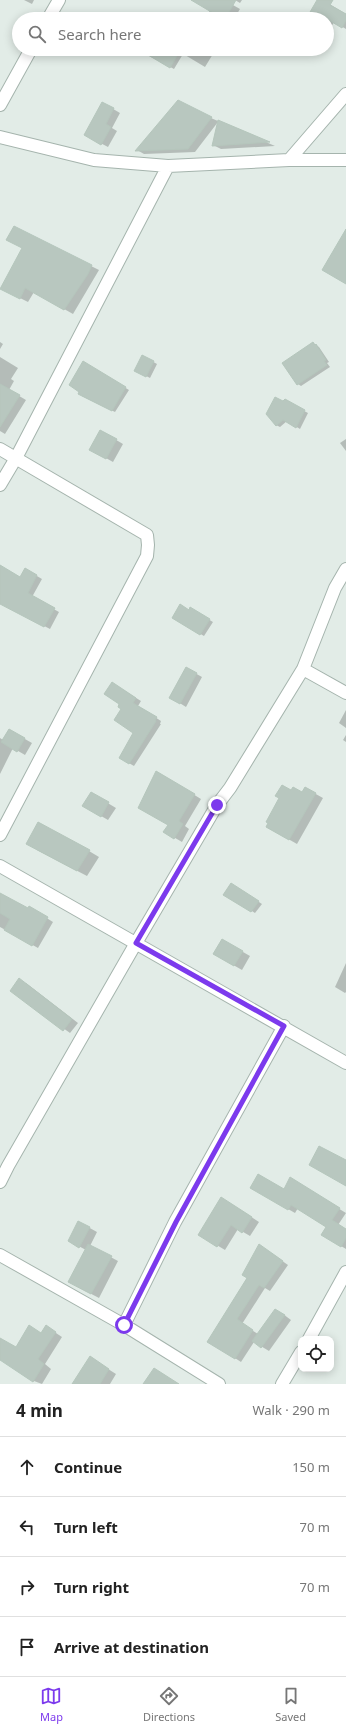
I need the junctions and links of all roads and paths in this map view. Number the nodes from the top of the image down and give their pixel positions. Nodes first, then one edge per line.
1 (59, 0) edge
2 (52, 12) edge
3 (27, 56) edge
4 (346, 94) edge
5 (0, 105) edge
6 (0, 137) edge
7 (289, 160) junction
8 (346, 160) edge
9 (168, 166) junction
10 (0, 449) edge
11 (16, 458) junction
12 (0, 485) edge
13 (346, 569) edge
14 (302, 670) junction
15 (346, 694) edge
16 (0, 835) edge
17 (0, 866) edge
18 (136, 943) junction
19 (284, 1026) junction
20 (346, 1063) edge
21 (0, 1182) edge
22 (0, 1255) edge
23 (346, 1272) edge
24 (124, 1325) junction
25 (311, 1336) edge
26 (298, 1357) edge
27 (219, 1384) edge
28 (282, 1384) edge

1 - 2 street
3 - 5 street
4 - 7 street
6 - 9 street
7 - 8 street
7 - 9 street
9 - 11 street
10 - 11 street
11 - 12 street
11 - 16 street
13 - 14 street
14 - 15 street
14 - 18 street
17 - 18 street
18 - 19 street
18 - 21 street
19 - 20 street
19 - 24 street
22 - 24 street
23 - 25 street
24 - 27 street
26 - 28 street

